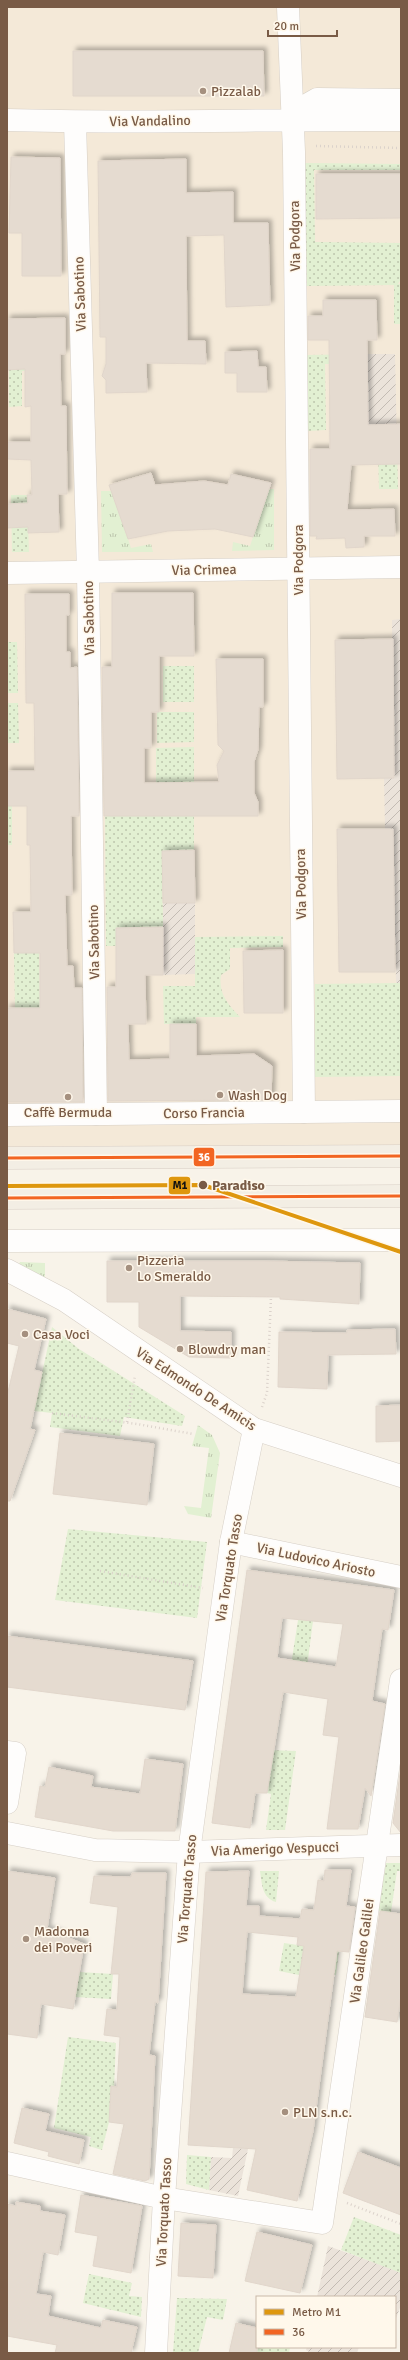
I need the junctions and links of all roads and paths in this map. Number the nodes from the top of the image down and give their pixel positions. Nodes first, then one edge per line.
1 (288, 7) edge
2 (401, 100) edge
3 (294, 119) junction
4 (7, 120) edge
5 (401, 120) edge
6 (75, 122) junction
7 (294, 145) junction
8 (401, 148) edge
9 (401, 567) edge
10 (298, 568) junction
11 (88, 572) junction
12 (7, 573) edge
13 (401, 1111) edge
14 (304, 1112) junction
15 (96, 1114) junction
16 (7, 1115) edge
17 (401, 1156) edge
18 (7, 1158) edge
19 (401, 1196) edge
20 (7, 1198) edge
21 (401, 1240) edge
22 (7, 1241) edge
23 (7, 1270) edge
24 (271, 1297) dead end
25 (139, 1352) junction
26 (52, 1413) dead end
27 (127, 1422) junction
28 (254, 1429) junction
29 (193, 1434) dead end
30 (401, 1476) edge
31 (231, 1542) junction
32 (100, 1572) dead end
33 (401, 1577) edge
34 (225, 1591) junction
35 (401, 1680) edge
36 (7, 1752) edge
37 (7, 1803) edge
38 (7, 1833) edge
39 (401, 1845) edge
40 (377, 1846) junction
41 (189, 1852) junction
42 (7, 2163) edge
43 (326, 2195) junction
44 (164, 2198) junction
45 (401, 2224) edge
46 (156, 2353) edge

1 - 3 street, Via Podgora
2 - 3 street
3 - 5 street, Via Vandalino
3 - 6 street, Via Vandalino
3 - 7 street, Via Podgora
4 - 6 street, Via Vandalino
6 - 11 street, Via Sabotino
7 - 8 path
7 - 10 street, Via Podgora
9 - 10 street, Via Crimea
10 - 11 street, Via Crimea
10 - 14 street, Via Podgora
11 - 12 street, Via Crimea
11 - 15 street, Via Sabotino
13 - 14 street, Corso Francia
14 - 15 street, Corso Francia
15 - 16 street, Corso Francia
17 - 18 main road
19 - 20 main road
21 - 22 street
23 - 25 street, Via Edmondo De Amicis
24 - 28 path
25 - 27 path
25 - 28 street, Via Edmondo De Amicis
26 - 27 path
27 - 29 path
28 - 30 street, Via Edmondo De Amicis
28 - 31 street, Via Torquato Tasso
31 - 33 street, Via Ludovico Ariosto
31 - 34 street, Via Torquato Tasso
32 - 34 path
34 - 41 street, Via Torquato Tasso
35 - 40 street, Via Galileo Galilei
36 - 37 street
38 - 41 street, Via Amerigo Vespucci
39 - 40 street, Via Amerigo Vespucci
40 - 41 street, Via Amerigo Vespucci
40 - 43 street, Via Galileo Galilei
41 - 44 street, Via Torquato Tasso
42 - 44 street
43 - 44 street, Via Galileo Galilei
43 - 45 path
44 - 46 street, Via Torquato Tasso

